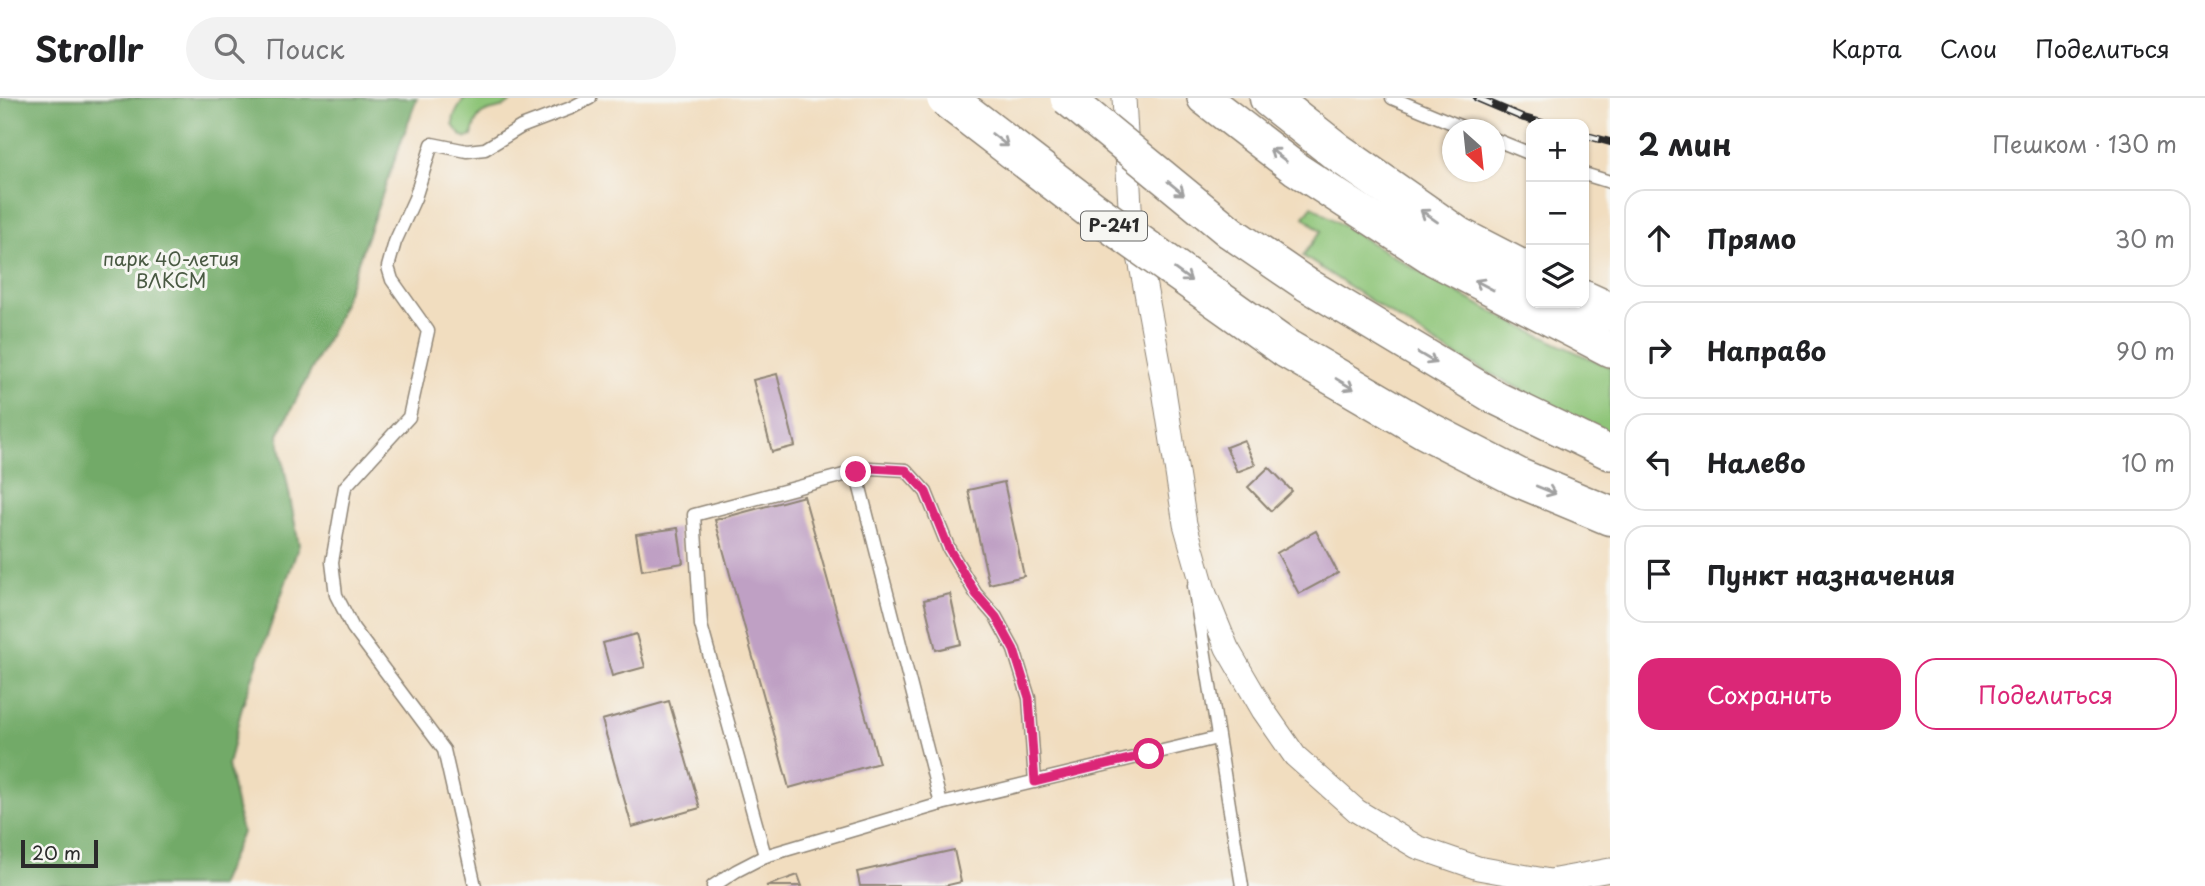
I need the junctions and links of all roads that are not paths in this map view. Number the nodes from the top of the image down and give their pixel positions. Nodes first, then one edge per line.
1 (590, 98) edge
2 (946, 98) edge
3 (1067, 98) edge
4 (1124, 98) edge
5 (1204, 98) edge
6 (1269, 98) edge
7 (1392, 98) edge
8 (1443, 119) edge
9 (1505, 143) edge
10 (1526, 152) edge
11 (1589, 176) edge
12 (1610, 182) edge
13 (1526, 271) edge
14 (1589, 302) edge
15 (1610, 312) edge
16 (1610, 350) edge
17 (1610, 453) edge
18 (856, 472) junction
19 (1610, 516) edge
20 (1185, 524) junction
21 (1217, 738) junction
22 (1035, 782) junction
23 (941, 804) junction
24 (765, 856) junction
25 (1610, 870) edge
26 (1550, 881) junction
27 (475, 886) edge
28 (713, 886) edge
29 (1242, 886) edge
30 (1523, 886) edge

1 - 27 lane
2 -> 19 highway, Р-241, bridge
3 -> 17 main road, bridge
4 - 20 street
16 -> 5 main road
13 -> 6 highway
7 - 8 lane
9 - 10 lane
11 - 12 lane
14 - 15 highway
18 - 22 lane
18 - 23 lane
18 - 24 lane
20 - 21 lane
20 - 26 street
21 - 22 lane
21 - 29 lane
22 - 23 lane
23 - 24 lane
24 - 28 lane
25 - 26 street
26 - 30 lane

